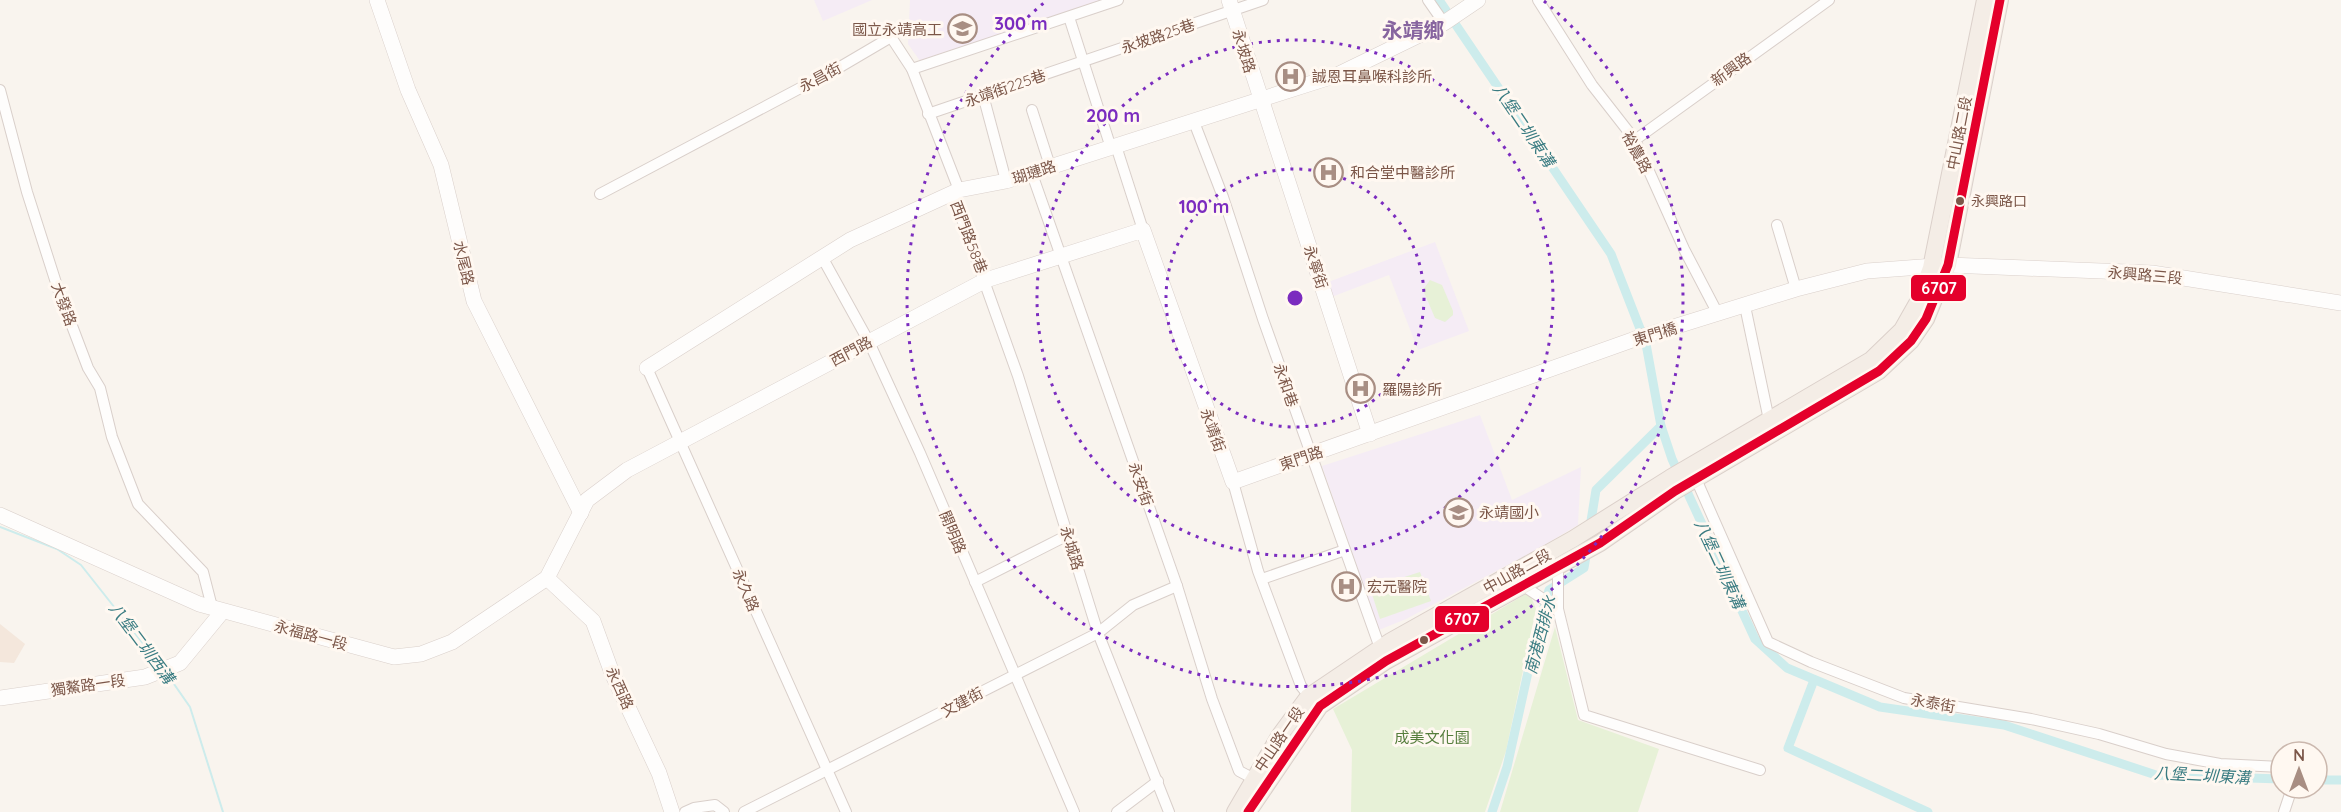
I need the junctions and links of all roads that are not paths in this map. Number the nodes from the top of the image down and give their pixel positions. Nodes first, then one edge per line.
1 (377, 0) edge
2 (1118, 0) edge
3 (1263, 0) edge
4 (1428, 0) edge
5 (1478, 0) edge
6 (1538, 0) edge
7 (1829, 0) edge
8 (1984, 0) edge
9 (2000, 0) edge
10 (1230, 5) edge
11 (1069, 17) junction
12 (1445, 23) junction
13 (1083, 61) junction
14 (912, 69) junction
15 (0, 90) edge
16 (983, 95) junction
17 (1260, 101) junction
18 (1032, 110) dead end
19 (927, 114) junction
20 (1194, 122) junction
21 (1635, 140) junction
22 (1113, 147) junction
23 (1050, 166) junction
24 (1032, 171) junction
25 (1006, 181) junction
26 (956, 192) junction
27 (600, 194) dead end
28 (1778, 225) dead end
29 (1143, 230) junction
30 (1061, 256) junction
31 (822, 257) junction
32 (1939, 267) junction
33 (986, 280) junction
34 (1796, 289) junction
35 (2341, 303) edge
36 (1744, 306) junction
37 (1718, 314) junction
38 (869, 342) junction
39 (647, 368) joint
40 (1769, 420) junction
41 (1370, 434) junction
42 (682, 442) junction
43 (1311, 454) junction
44 (1693, 472) junction
45 (1233, 482) junction
46 (1673, 484) junction
47 (581, 513) junction
48 (0, 515) edge
49 (1068, 536) junction
50 (1345, 550) junction
51 (1558, 566) junction
52 (547, 578) junction
53 (1262, 579) junction
54 (975, 582) junction
55 (1522, 585) junction
56 (1177, 586) junction
57 (1558, 609) junction
58 (217, 610) junction
59 (1098, 633) junction
60 (1380, 648) junction
61 (1016, 674) junction
62 (0, 698) edge
63 (1314, 702) junction
64 (2269, 766) edge
65 (1760, 770) dead end
66 (828, 772) junction
67 (1158, 781) junction
68 (1258, 781) junction
69 (672, 812) edge
70 (685, 812) edge
71 (724, 812) edge
72 (744, 812) edge
73 (846, 812) edge
74 (1074, 812) edge
75 (1117, 812) edge
76 (1169, 812) edge
77 (1235, 812) edge
78 (1248, 812) edge

1 - 47 street, 水尾路
2 - 11 street
3 - 10 street, 永坡路25巷
4 - 12 street
5 - 12 street, 瑚璉路
6 - 21 street, 裕農路
7 - 21 street, 新興路
8 - 32 main road, 中山路二段
9 - 32 main road, 中山路二段
10 - 13 street, 永坡路25巷
10 - 17 street, 永坡路
11 - 13 street, 永靖街
11 - 14 street
12 - 17 street, 瑚璉路
13 - 16 street, 永靖街225巷
13 - 22 street, 永靖街
14 - 19 street, 永昌街
14 - 27 street, 永昌街
15 - 58 street, 大發路
16 - 19 street, 永靖街225巷
16 - 25 street
17 - 20 street, 瑚璉路
17 - 41 street, 永寧街
18 - 23 street
19 - 26 street, 永昌街
20 - 22 street, 瑚璉路
20 - 43 street, 永和巷
21 - 37 street, 裕農路
22 - 23 street, 瑚璉路
22 - 29 street, 永靖街
23 - 24 street, 瑚璉路
24 - 25 street, 瑚璉路
24 - 30 street, 永安街
25 - 26 street, 瑚璉路
26 - 31 street, 瑚璉路
26 - 33 street, 西門路58巷
28 - 34 street
29 - 30 street, 西門路
29 - 45 street, 永靖街
30 - 33 street, 西門路
30 - 56 street, 永安街
31 - 38 street, 開明路
31 - 39 street, 瑚璉路
32 - 34 street, 東門橋
32 - 35 street, 永興路三段
32 - 40 main road, 中山路二段
32 - 44 main road, 中山路二段
33 - 38 street, 西門路
33 - 49 street, 永城路
34 - 36 street, 東門橋
36 - 37 street, 東門橋
36 - 40 street
37 - 41 street, 東門橋
38 - 42 street, 西門路
38 - 54 street, 開明路
39 - 42 street, 永久路
40 - 44 main road, 中山路二段
41 - 43 street, 東門路
42 - 47 street, 西門路
42 - 66 street, 永久路
43 - 45 street, 東門路
43 - 50 street, 永和巷
44 - 46 main road
44 - 64 street, 永泰街
45 - 53 street, 永靖街
46 - 51 main road, 中山路二段
46 - 60 main road, 中山路二段
47 - 52 street, 永福路一段
48 - 58 street, 永福路一段
49 - 54 street
49 - 59 street, 永城路
50 - 53 street
50 - 60 street, 永和巷
51 - 55 main road, 中山路二段
51 - 57 street
52 - 58 street, 永福路一段
52 - 69 street, 永西路
53 - 63 street, 永靖街
54 - 61 street, 開明路
55 - 57 street
55 - 63 main road, 中山路二段
56 - 59 street, 文建街
56 - 68 street, 永安街
57 - 65 street
58 - 62 street, 獨鰲路一段
59 - 61 street, 文建街
59 - 67 street, 永城路
60 - 63 main road, 中山路二段
61 - 66 street, 文建街
61 - 74 street, 開明路
63 - 68 main road, 中山路一段
66 - 72 street, 文建街
66 - 73 street, 永久路
67 - 75 street
67 - 76 street, 永城路
68 - 77 main road, 中山路一段
68 - 78 main road, 中山路一段
70 - 71 street

